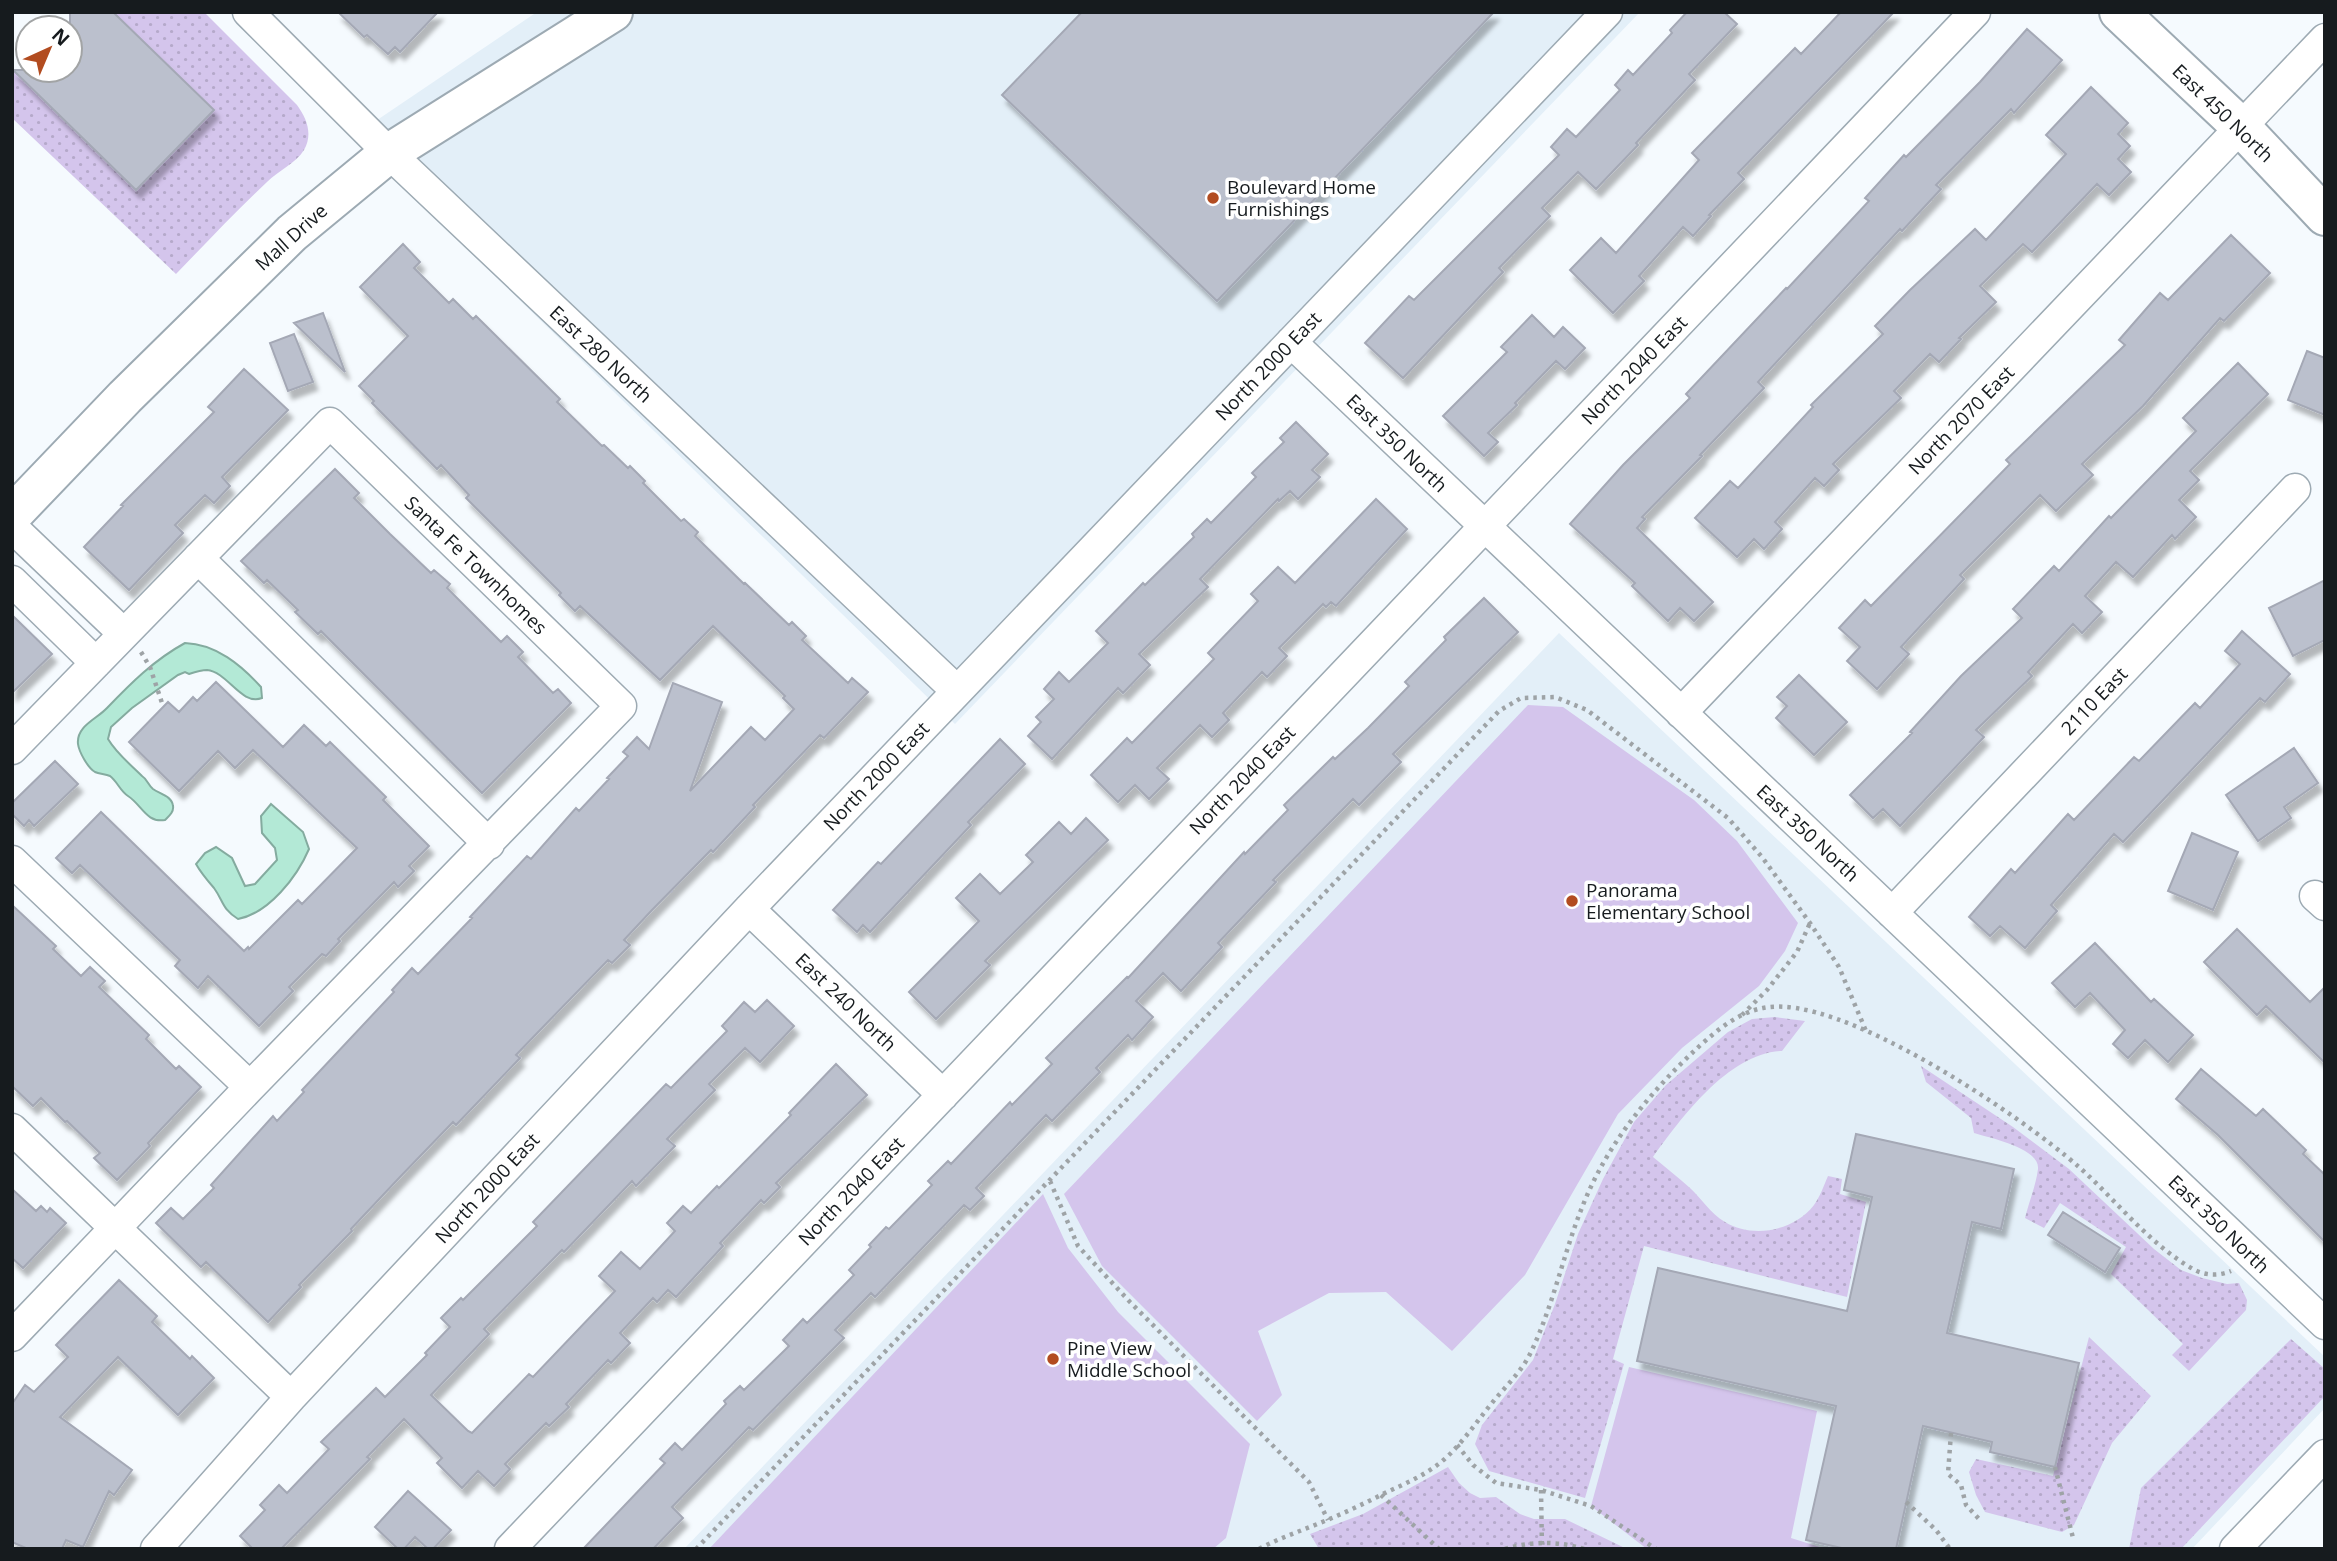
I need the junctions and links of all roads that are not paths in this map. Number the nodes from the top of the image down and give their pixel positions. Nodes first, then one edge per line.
1 (248, 12) edge
2 (613, 12) edge
3 (1607, 12) edge
4 (1975, 12) edge
5 (2119, 12) edge
6 (2325, 39) edge
7 (2241, 127) junction
8 (389, 153) junction
9 (2325, 216) edge
10 (1291, 342) junction
11 (2295, 489) dead end
12 (12, 514) edge
13 (1485, 526) junction
14 (12, 527) edge
15 (198, 558) junction
16 (12, 581) edge
17 (131, 641) junction
18 (96, 663) junction
19 (957, 691) junction
20 (1681, 713) junction
21 (12, 750) edge
22 (489, 844) junction
23 (12, 861) edge
24 (749, 909) junction
25 (1892, 913) junction
26 (250, 1087) junction
27 (943, 1095) junction
28 (12, 1129) edge
29 (116, 1229) junction
30 (2325, 1324) edge
31 (12, 1336) edge
32 (291, 1397) junction
33 (2325, 1455) edge
34 (156, 1549) edge
35 (510, 1549) edge
36 (2235, 1549) edge

1 - 8 street, East 280 North
2 - 8 main road, Mall Drive
3 - 10 street, North 2000 East
4 - 13 street, North 2040 East
5 - 7 main road, East 450 North
6 - 7 street, North 2070 East
7 - 9 main road, East 450 North
7 - 20 street, North 2070 East
8 - 12 main road, Mall Drive
8 - 19 street, East 280 North
10 - 13 street, East 350 North
10 - 19 street, North 2000 East
11 - 25 street, 2110 East
13 - 20 street, East 350 North
13 - 27 street, North 2040 East
14 - 17 street
15 - 17 street
15 - 22 street
15 - 22 street, Santa Fe Townhomes
16 - 18 street
17 - 18 street
18 - 21 street
19 - 24 street, North 2000 East
20 - 25 street, East 350 North
22 - 26 street
23 - 26 street
24 - 27 street, East 240 North
24 - 32 street, North 2000 East
25 - 30 street, East 350 North
26 - 29 street
27 - 35 street, North 2040 East
28 - 29 street
29 - 31 street
29 - 32 street
32 - 34 street, North 2000 East
33 - 36 street

